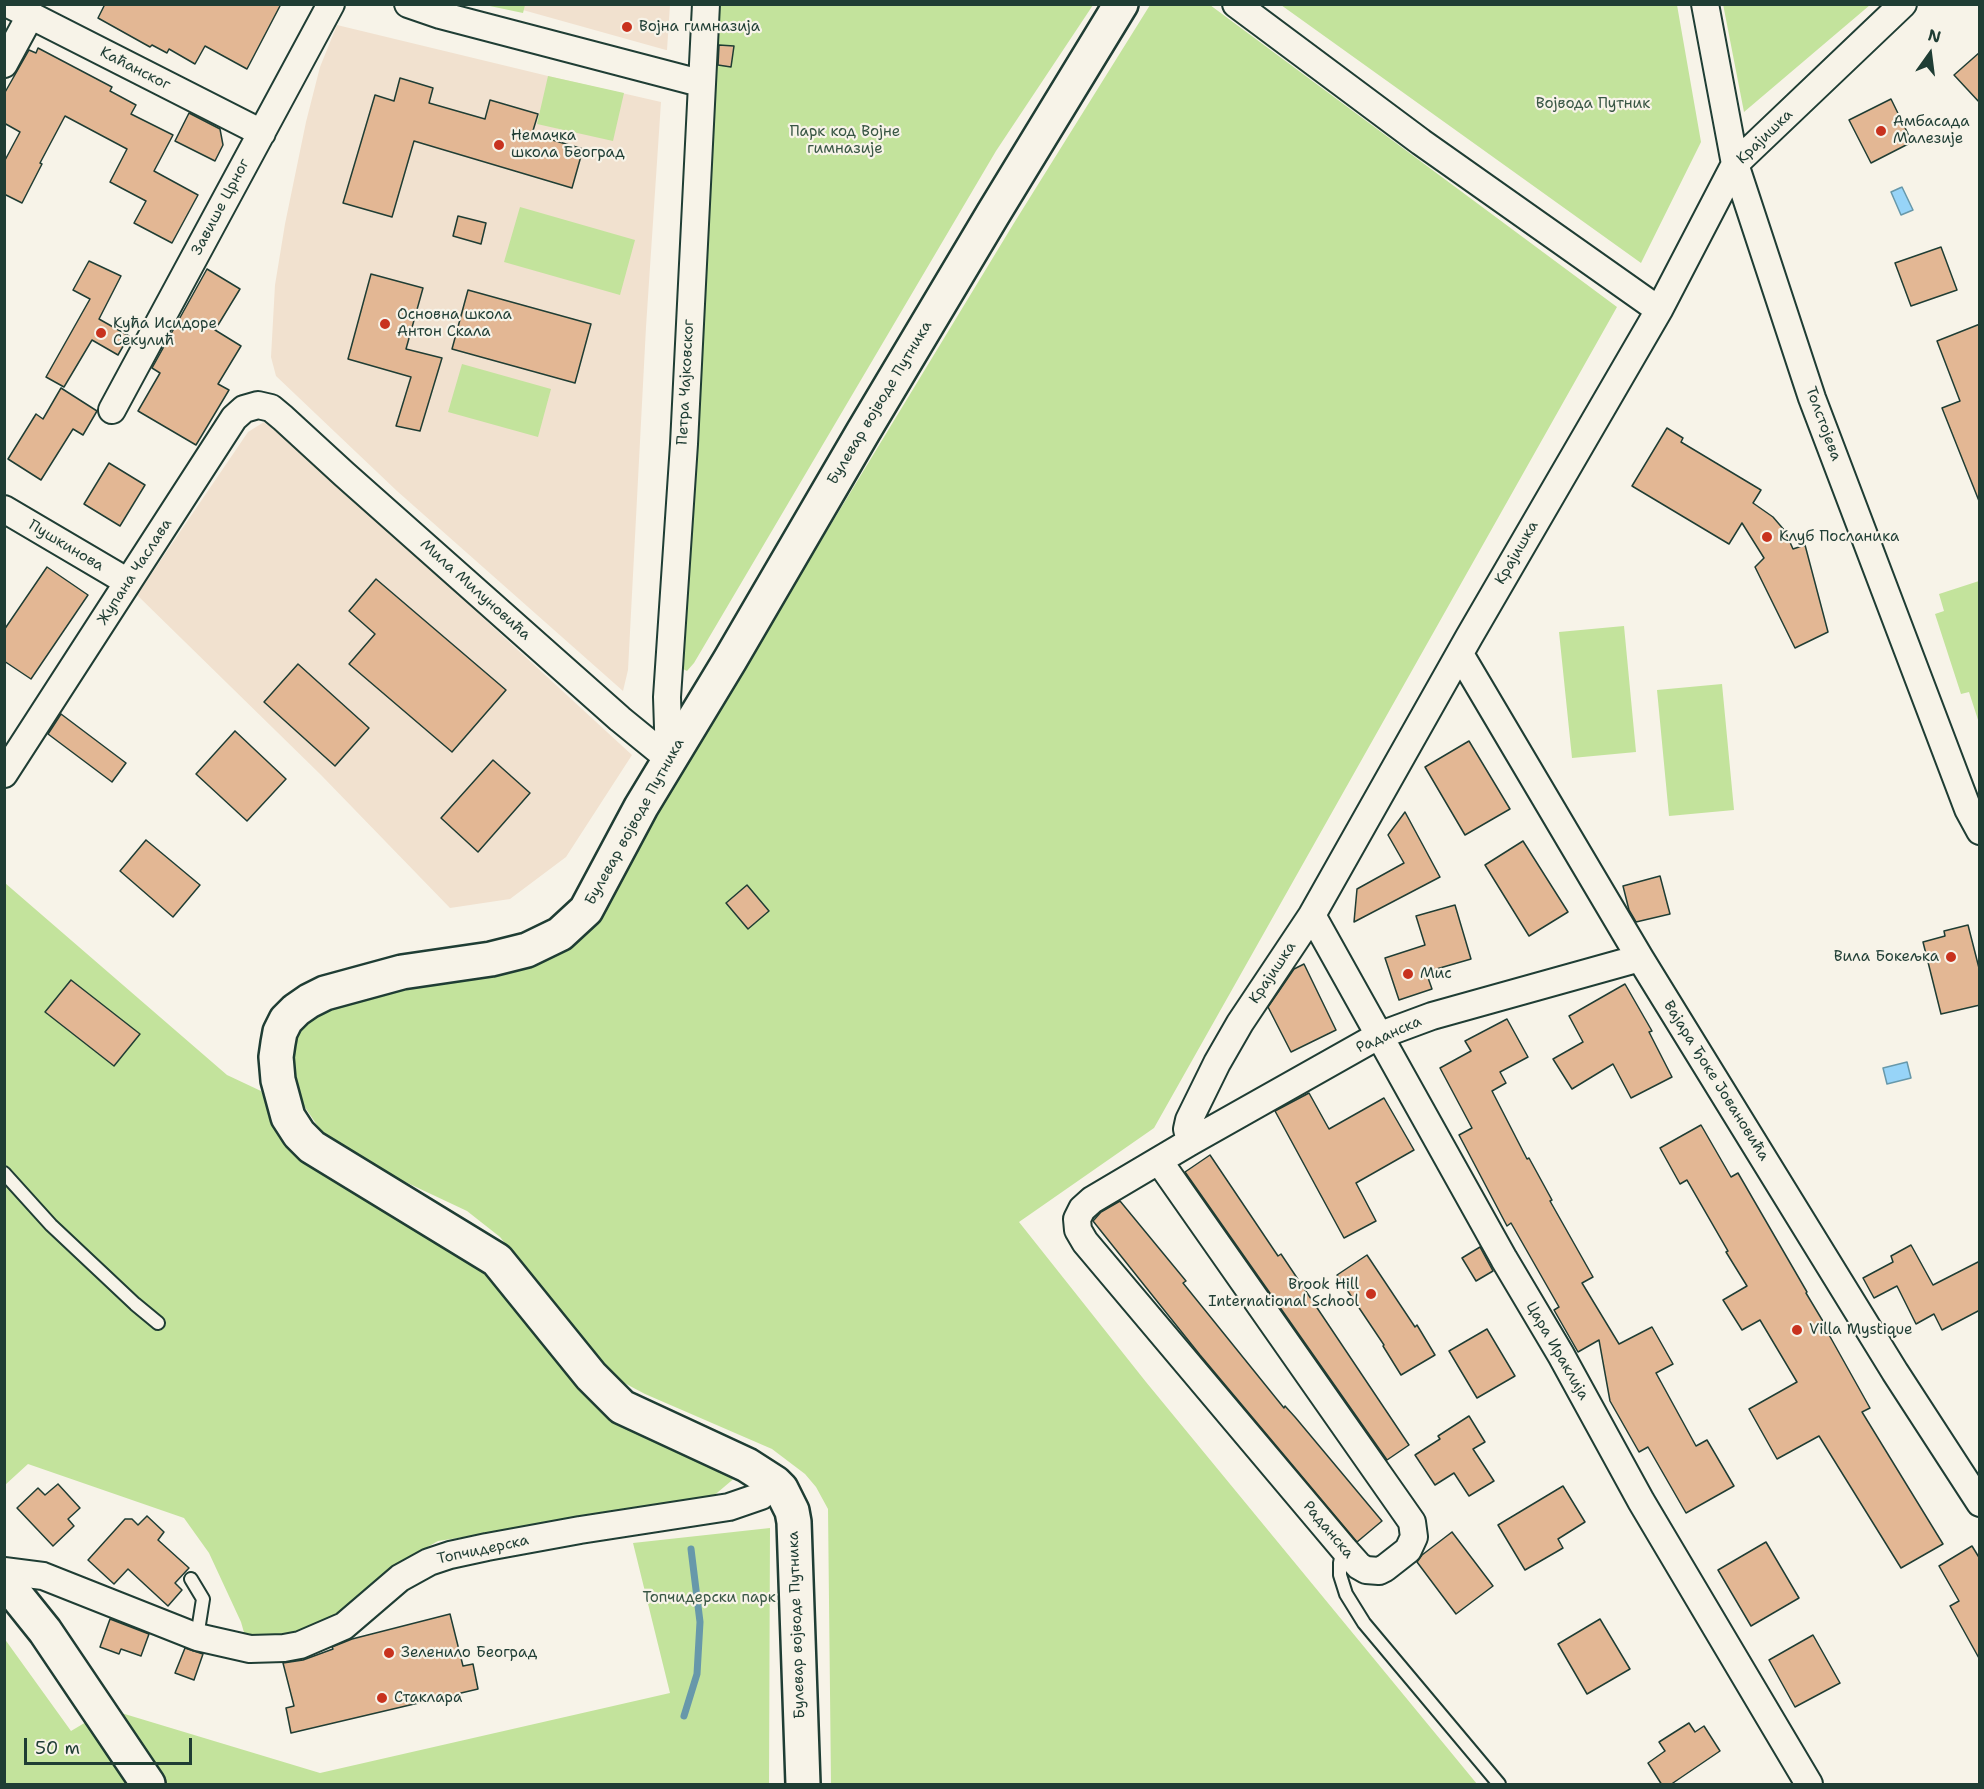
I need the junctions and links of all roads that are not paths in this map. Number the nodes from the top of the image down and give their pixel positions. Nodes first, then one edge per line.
1 (8, 4) edge
2 (331, 4) edge
3 (408, 4) edge
4 (706, 4) edge
5 (1121, 4) edge
6 (1236, 4) edge
7 (1705, 4) edge
8 (1903, 4) edge
9 (30, 16) junction
10 (4, 63) edge
11 (700, 82) junction
12 (262, 133) junction
13 (1735, 164) junction
14 (1659, 310) junction
15 (112, 410) dead end
16 (283, 417) joint
17 (4, 509) edge
18 (128, 582) junction
19 (1460, 654) junction
20 (669, 759) junction
21 (4, 774) edge
22 (1980, 831) edge
23 (1312, 915) junction
24 (1640, 958) junction
25 (1378, 1036) junction
26 (1190, 1142) junction
27 (1159, 1161) junction
28 (4, 1173) edge
29 (158, 1323) dead end
30 (775, 1483) junction
31 (1980, 1503) edge
32 (1343, 1548) junction
33 (4, 1571) edge
34 (4, 1580) edge
35 (191, 1580) dead end
36 (197, 1637) junction
37 (148, 1785) edge
38 (803, 1785) edge
39 (1499, 1785) edge
40 (1809, 1785) edge

1 - 9 street, Каћанског
2 - 12 street, Завише Црног
3 - 11 street
4 - 11 street, Петра Чајковског
5 - 20 street, Булевар војводе Путника
6 - 14 street
7 - 13 street, Толстојева
8 - 13 street, Крајишка
9 - 10 street
9 - 12 street, Каћанског
11 - 20 street, Петра Чајковског
12 - 15 street, Завише Црног
13 - 14 street, Крајишка
13 - 22 street, Толстојева
14 - 19 street, Крајишка
16 - 18 street, Жупана Часлава
16 - 20 street, Мила Милуновића
17 - 18 street, Пушкинова
18 - 21 street, Жупана Часлава
19 - 23 street, Крајишка
19 - 24 street, Вајара Ђоке Јовановића
20 - 30 street, Булевар војводе Путника
23 - 25 street, Цара Ираклија
23 - 26 street, Крајишка
24 - 25 street, Раданска
24 - 31 street, Вајара Ђоке Јовановића
25 - 26 street, Раданска
25 - 40 street, Цара Ираклија
26 - 27 street, Раданска
27 - 32 street, Раданска
27 - 32 street, Раданска
28 - 29 lane
30 - 36 street, Топчидерска
30 - 38 street, Булевар војводе Путника
32 - 39 lane
33 - 36 street, Топчидерска
34 - 37 street
35 - 36 lane

